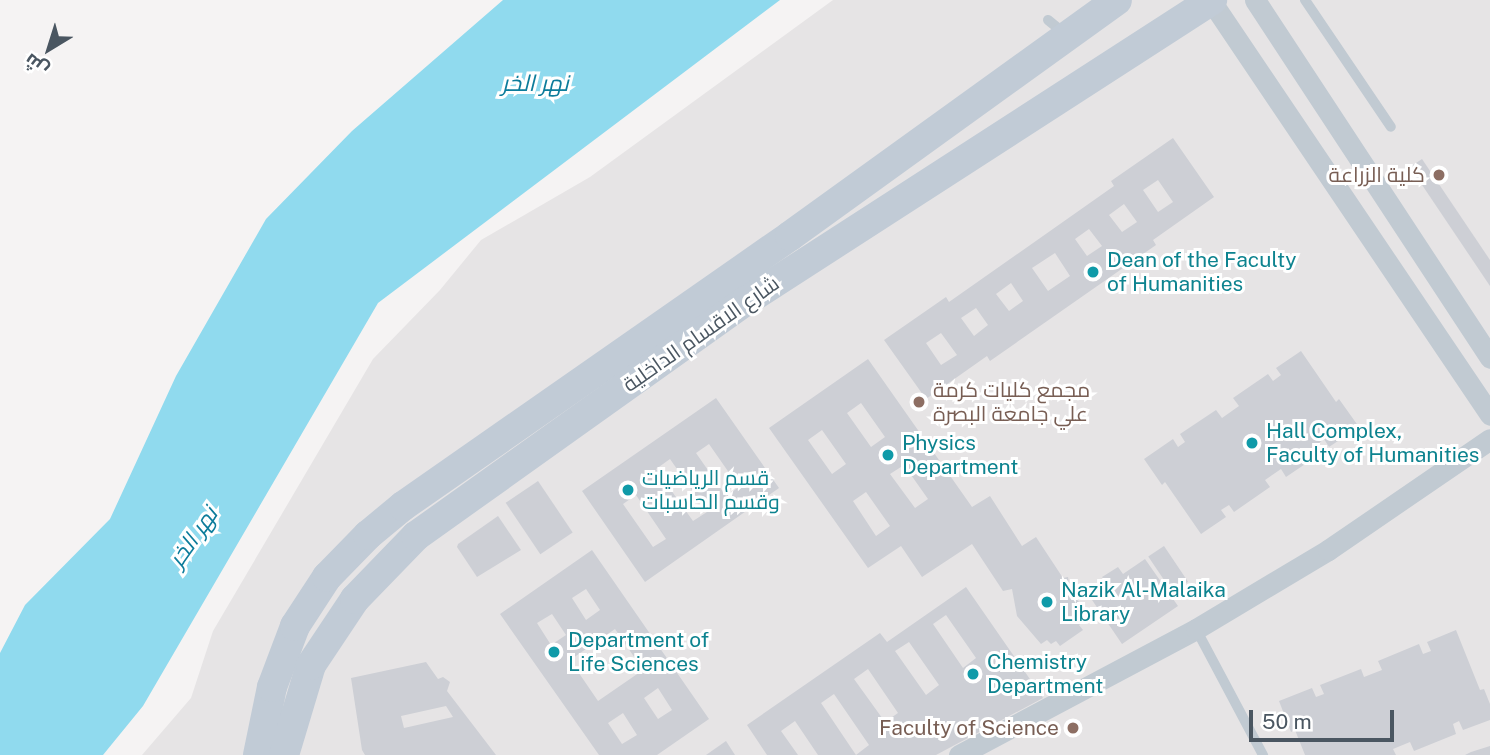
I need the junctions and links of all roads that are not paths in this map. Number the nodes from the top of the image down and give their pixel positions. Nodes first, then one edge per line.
1 (1117, 0) edge
2 (1255, 0) edge
3 (1305, 0) edge
4 (1212, 1) edge
5 (1391, 127) dead end
6 (1490, 358) edge
7 (1490, 415) edge
8 (1490, 439) edge
9 (327, 578) junction
10 (355, 599) junction
11 (1196, 629) junction
12 (283, 652) junction
13 (311, 666) junction
14 (258, 755) edge
15 (284, 755) edge
16 (959, 755) edge
17 (1263, 755) edge

1 - 9 street, شارع الاقسام الداخلية
2 - 6 street
3 - 5 lane
4 - 7 street
4 - 10 street, شارع الاقسام الداخلية
8 - 11 street
9 - 10 street
9 - 12 street, شارع الاقسام الداخلية
10 - 13 street, شارع الاقسام الداخلية
11 - 16 street
11 - 17 lane
12 - 13 street
12 - 14 street, شارع الاقسام الداخلية
13 - 15 street, شارع الاقسام الداخلية

